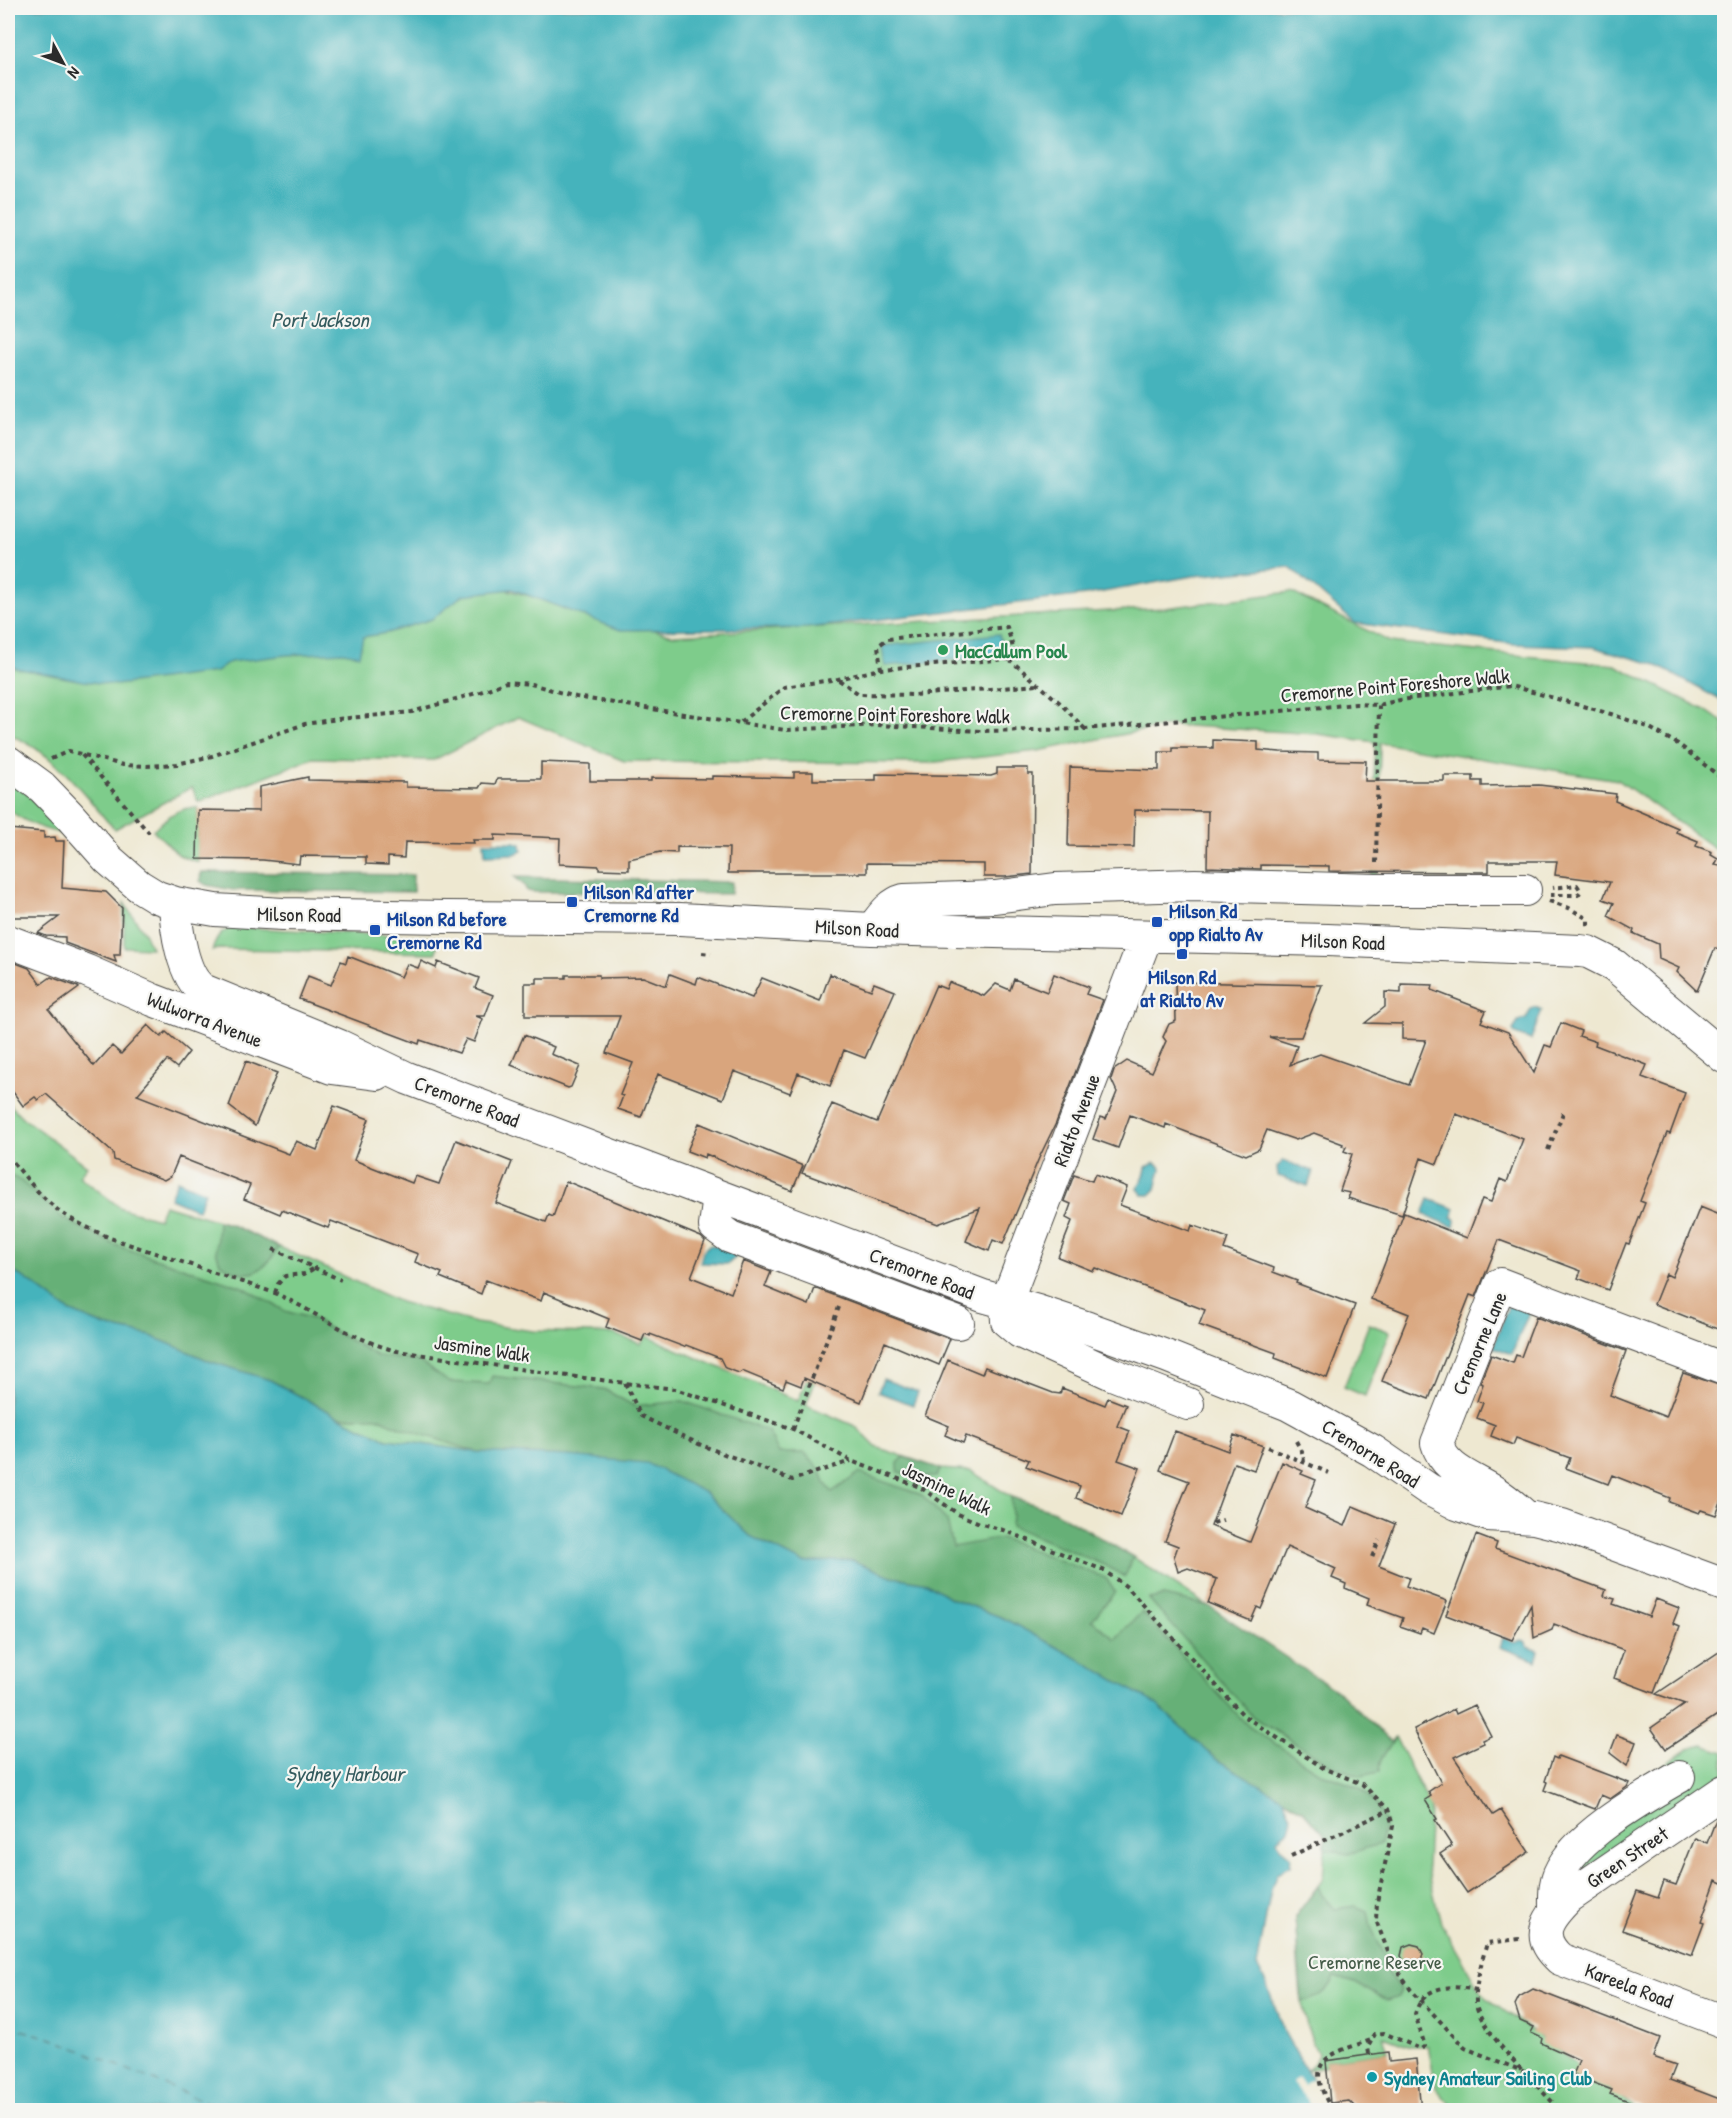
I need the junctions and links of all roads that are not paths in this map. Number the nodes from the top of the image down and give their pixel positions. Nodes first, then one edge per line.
1 (19, 770) edge
2 (1525, 890) road end
3 (175, 903) junction
4 (872, 929) junction
5 (1146, 937) junction
6 (8, 941) edge
7 (1725, 1057) edge
8 (407, 1078) junction
9 (719, 1197) junction
10 (1006, 1303) junction
11 (958, 1323) dead end
12 (1725, 1369) edge
13 (1188, 1404) dead end
14 (1526, 1517) junction
15 (1725, 1585) edge
16 (1679, 1778) dead end
17 (1725, 1791) edge
18 (1550, 1924) junction
19 (1725, 2022) edge

1 - 3 street, Milson Road
2 - 4 street
3 - 4 street, Milson Road
3 - 8 street, Cremorne Road
4 - 5 street, Milson Road
5 - 7 street, Milson Road
5 - 10 street, Rialto Avenue
6 - 8 street, Wulworra Avenue
8 - 9 street, Cremorne Road
9 - 10 street, Cremorne Road
9 - 11 street
10 - 13 street
10 - 14 street, Cremorne Road
12 - 14 street, Cremorne Lane
14 - 15 street, Cremorne Road
16 - 18 street
17 - 18 street, Green Street
18 - 19 street, Kareela Road

